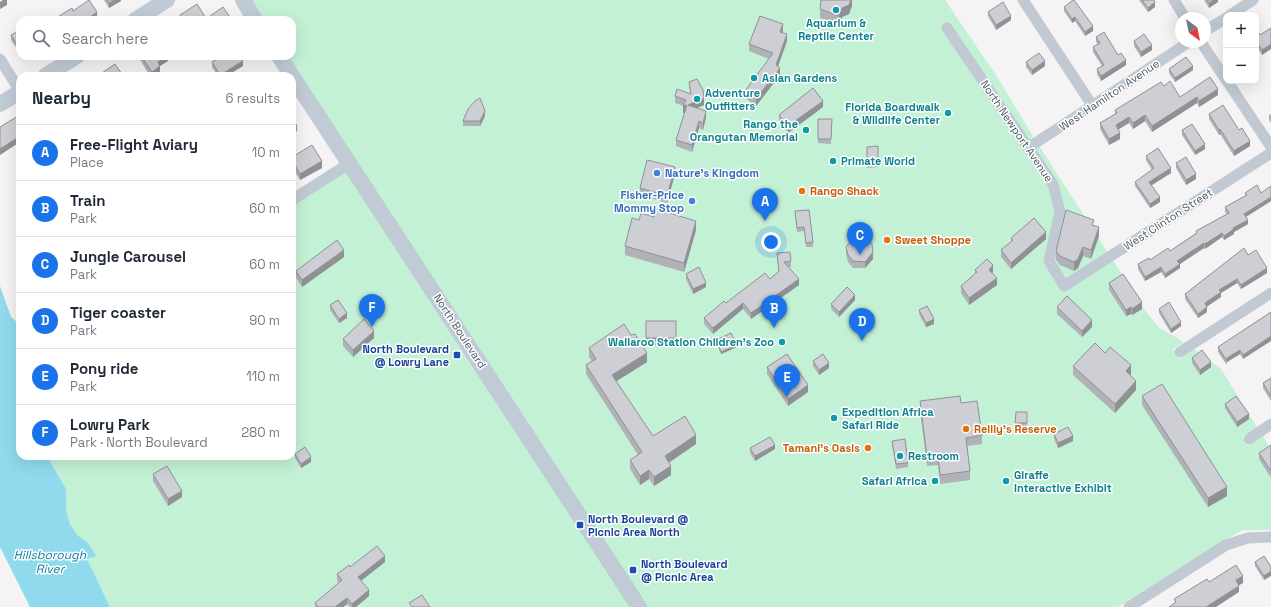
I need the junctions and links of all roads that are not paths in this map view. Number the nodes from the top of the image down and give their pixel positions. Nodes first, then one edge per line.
1 (167, 0) edge
2 (243, 0) edge
3 (1023, 0) edge
4 (1174, 0) edge
5 (1254, 0) edge
6 (1181, 12) edge
7 (1235, 12) edge
8 (141, 16) edge
9 (253, 16) edge
10 (1223, 20) edge
11 (1211, 27) edge
12 (947, 28) dead end
13 (1180, 48) edge
14 (1205, 48) edge
15 (0, 59) edge
16 (73, 60) edge
17 (282, 60) edge
18 (61, 72) edge
19 (290, 72) edge
20 (1223, 75) edge
21 (296, 82) edge
22 (1229, 84) edge
23 (16, 85) edge
24 (16, 94) edge
25 (0, 104) edge
26 (1092, 105) junction
27 (1271, 147) edge
28 (1028, 148) junction
29 (1271, 153) edge
30 (350, 163) junction
31 (296, 197) edge
32 (1064, 286) joint
33 (1271, 293) edge
34 (1180, 352) dead end
35 (1271, 424) edge
36 (1249, 439) dead end
37 (1271, 537) edge
38 (639, 607) edge
39 (1129, 607) edge

1 - 8 street
2 - 9 street
3 - 26 street
4 - 6 street
5 - 7 street
10 - 11 street
12 - 28 street, North Newport Avenue
13 - 26 street, West Hamilton Avenue
14 - 20 street
15 - 23 street
16 - 18 street
17 - 19 street, North Boulevard
21 - 30 street, North Boulevard
22 - 27 street
24 - 25 street
26 - 28 street, West Hamilton Avenue
28 - 32 street, North Newport Avenue
29 - 32 street, West Clinton Street
30 - 31 street
30 - 38 street, North Boulevard
33 - 34 street
35 - 36 street
37 - 39 street

